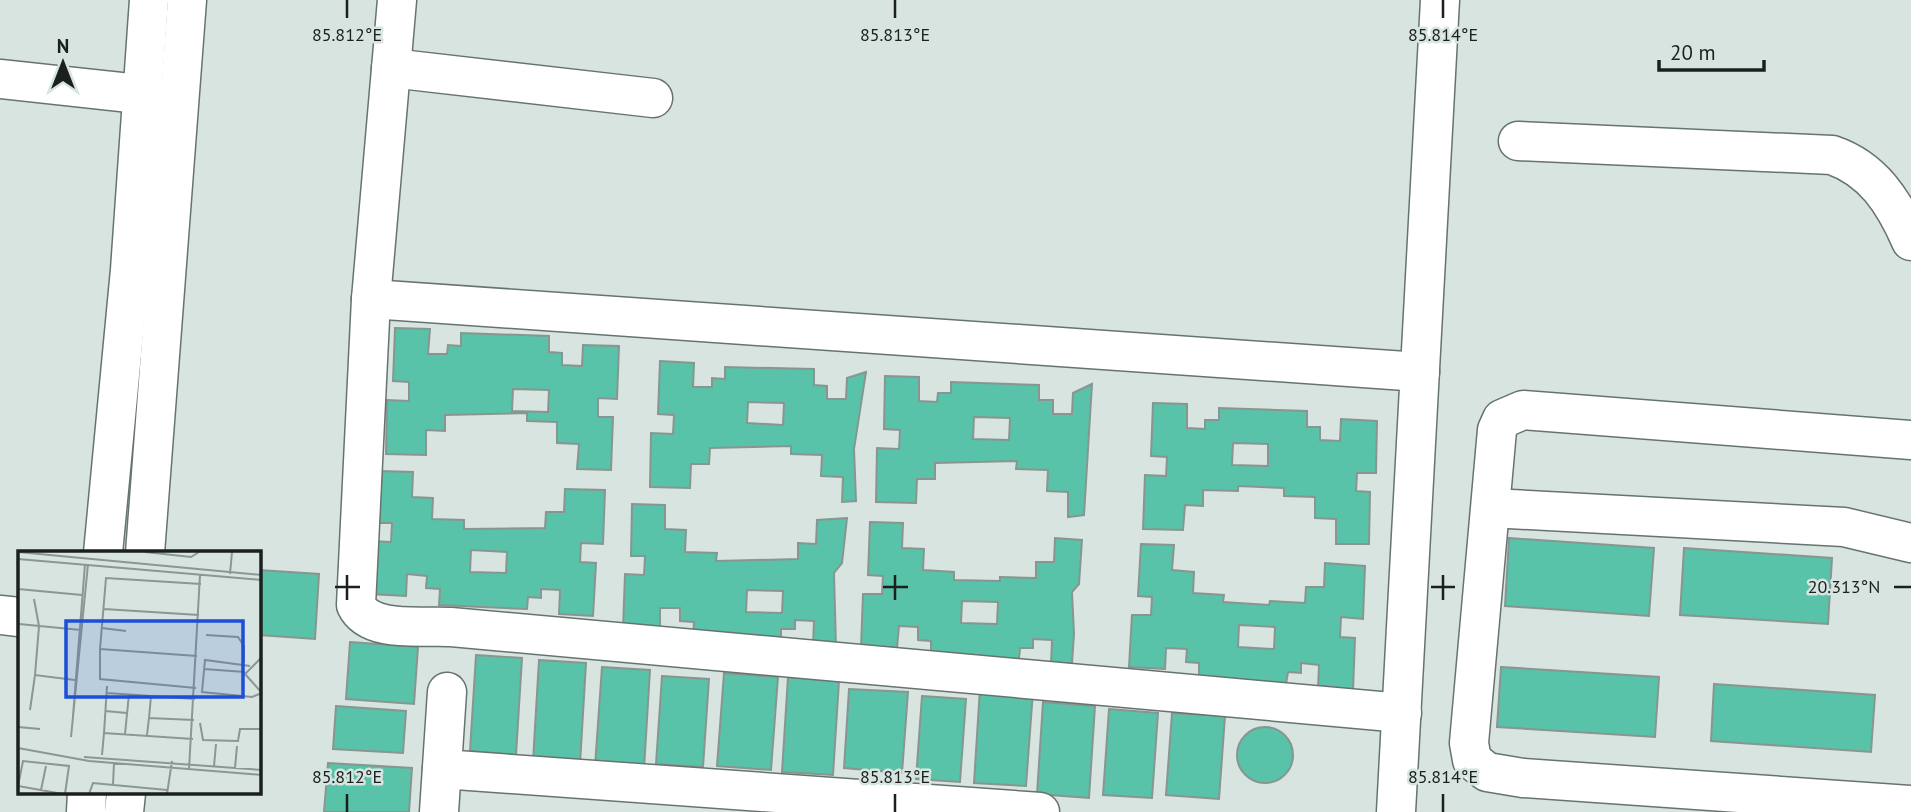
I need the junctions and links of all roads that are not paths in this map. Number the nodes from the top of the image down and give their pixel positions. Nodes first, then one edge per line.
1 (149, 0) edge
2 (187, 0) edge
3 (397, 0) edge
4 (1440, 0) edge
5 (391, 68) junction
6 (0, 79) edge
7 (141, 94) junction
8 (179, 98) junction
9 (653, 98) dead end
10 (1518, 141) dead end
11 (1911, 241) edge
12 (372, 299) junction
13 (1420, 372) junction
14 (1911, 440) edge
15 (1491, 508) junction
16 (1911, 543) edge
17 (103, 551) edge
18 (145, 551) edge
19 (0, 615) edge
20 (18, 618) edge
21 (447, 692) dead end
22 (1402, 713) junction
23 (442, 769) junction
24 (88, 794) edge
25 (126, 794) edge
26 (680, 798) edge
27 (1911, 805) edge
28 (919, 807) edge
29 (86, 812) edge
30 (124, 812) edge
31 (439, 812) edge
32 (1040, 812) edge
33 (1396, 812) edge

1 - 7 street
2 - 8 street
3 - 5 street
4 - 13 street
5 - 9 street
5 - 12 street
6 - 7 street
7 - 8 street
7 - 17 street
8 - 18 street
10 - 11 street
12 - 13 street
12 - 22 street
13 - 22 street
14 - 15 street
15 - 16 street
15 - 27 street
19 - 20 street
21 - 23 street
22 - 33 street
23 - 26 street
23 - 31 street
24 - 29 street
25 - 30 street
26 - 28 street
28 - 32 street

